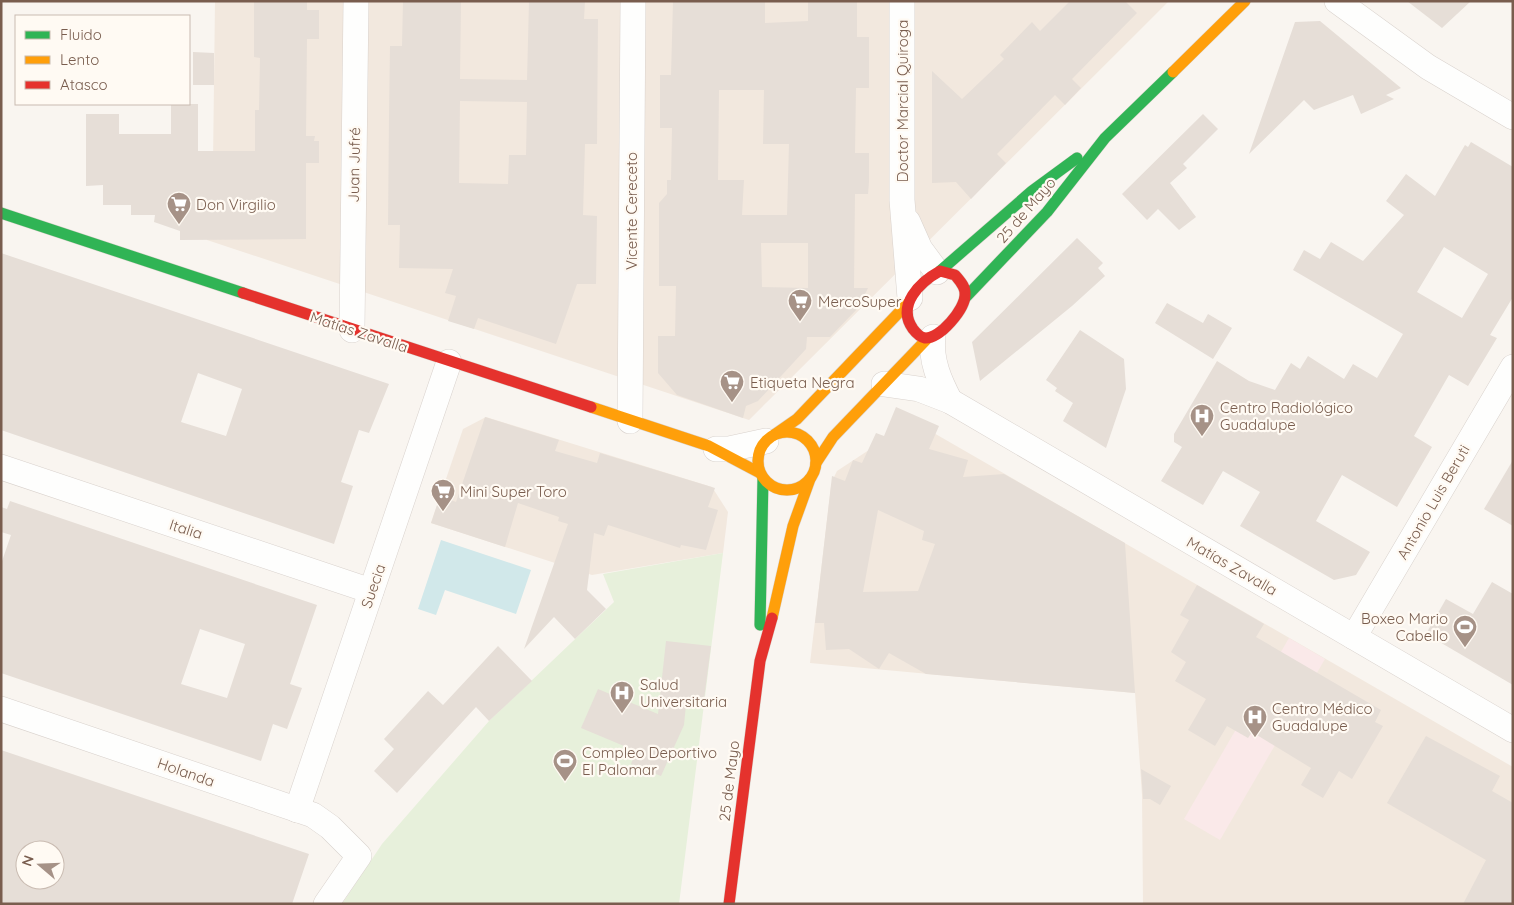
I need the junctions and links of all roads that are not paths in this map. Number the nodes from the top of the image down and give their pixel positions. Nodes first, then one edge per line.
1 (356, 1) edge
2 (633, 1) edge
3 (902, 1) edge
4 (1245, 1) edge
5 (1337, 1) edge
6 (1513, 117) edge
7 (1105, 138) junction
8 (902, 200) junction
9 (1, 213) edge
10 (939, 272) junction
11 (965, 298) junction
12 (908, 301) junction
13 (352, 330) junction
14 (931, 338) junction
15 (449, 362) junction
16 (1513, 367) edge
17 (884, 384) junction
18 (950, 401) junction
19 (630, 421) junction
20 (770, 438) junction
21 (716, 449) junction
22 (816, 462) junction
23 (1, 467) edge
24 (761, 476) junction
25 (810, 479) junction
26 (371, 591) junction
27 (1354, 638) junction
28 (760, 662) junction
29 (1, 709) edge
30 (1513, 730) edge
31 (297, 810) junction
32 (326, 904) edge
33 (729, 904) edge

1 - 13 street, Juan Jufré
2 - 19 street, Vicente Cereceto
3 - 8 street, Doctor Marcial Quiroga
4 - 7 street, 25 de Mayo
5 - 6 street
7 - 10 street, 25 de Mayo
7 - 11 street, 25 de Mayo
8 - 10 street, Doctor Marcial Quiroga
8 - 12 street, Doctor Marcial Quiroga
9 - 13 street, Matías Zavalla
10 - 11 street
10 - 12 street
11 - 14 street
12 - 14 street
12 - 20 street
13 - 15 street, Matías Zavalla
14 - 17 street
14 - 18 street
15 - 19 street, Matías Zavalla
15 - 26 street, Suecia
16 - 27 street, Antonio Luis Beruti
17 - 18 street, Matías Zavalla
17 - 22 street
18 - 27 street, Matías Zavalla
19 - 21 street, Matías Zavalla
20 - 21 street, Matías Zavalla
20 - 22 street
20 - 24 street
21 - 24 street, Matías Zavalla
22 - 25 street
23 - 26 street, Italia
24 - 25 street
24 - 28 street, 25 de Mayo
25 - 28 street, 25 de Mayo
26 - 31 street, Suecia
27 - 30 street, Matías Zavalla
28 - 33 street, 25 de Mayo
29 - 31 street, Holanda
31 - 32 street, Holanda

